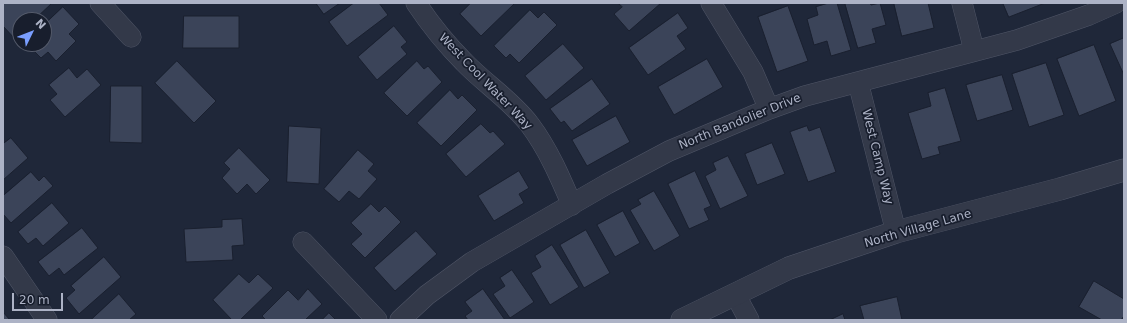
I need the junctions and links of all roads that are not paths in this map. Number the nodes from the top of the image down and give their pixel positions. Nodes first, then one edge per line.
1 (100, 3) edge
2 (416, 3) edge
3 (711, 3) edge
4 (962, 3) edge
5 (1116, 3) edge
6 (131, 37) dead end
7 (974, 50) junction
8 (858, 82) junction
9 (769, 109) junction
10 (1124, 170) edge
11 (572, 205) junction
12 (896, 232) junction
13 (303, 242) dead end
14 (3, 256) edge
15 (726, 298) junction
16 (47, 320) edge
17 (378, 320) edge
18 (400, 320) edge
19 (682, 320) edge
20 (698, 320) edge
21 (749, 320) edge

1 - 6 street
2 - 11 street, West Cool Water Way
3 - 9 street
4 - 7 street
5 - 7 street, North Bandolier Drive
7 - 8 street, North Bandolier Drive
8 - 9 street, North Bandolier Drive
8 - 12 street, West Camp Way
9 - 11 street, North Bandolier Drive
10 - 12 street, North Village Lane
11 - 18 street, North Bandolier Drive
12 - 15 street, North Village Lane
13 - 17 street
14 - 16 street
15 - 19 street, North Village Lane
15 - 20 street, North Village Lane
15 - 21 street

